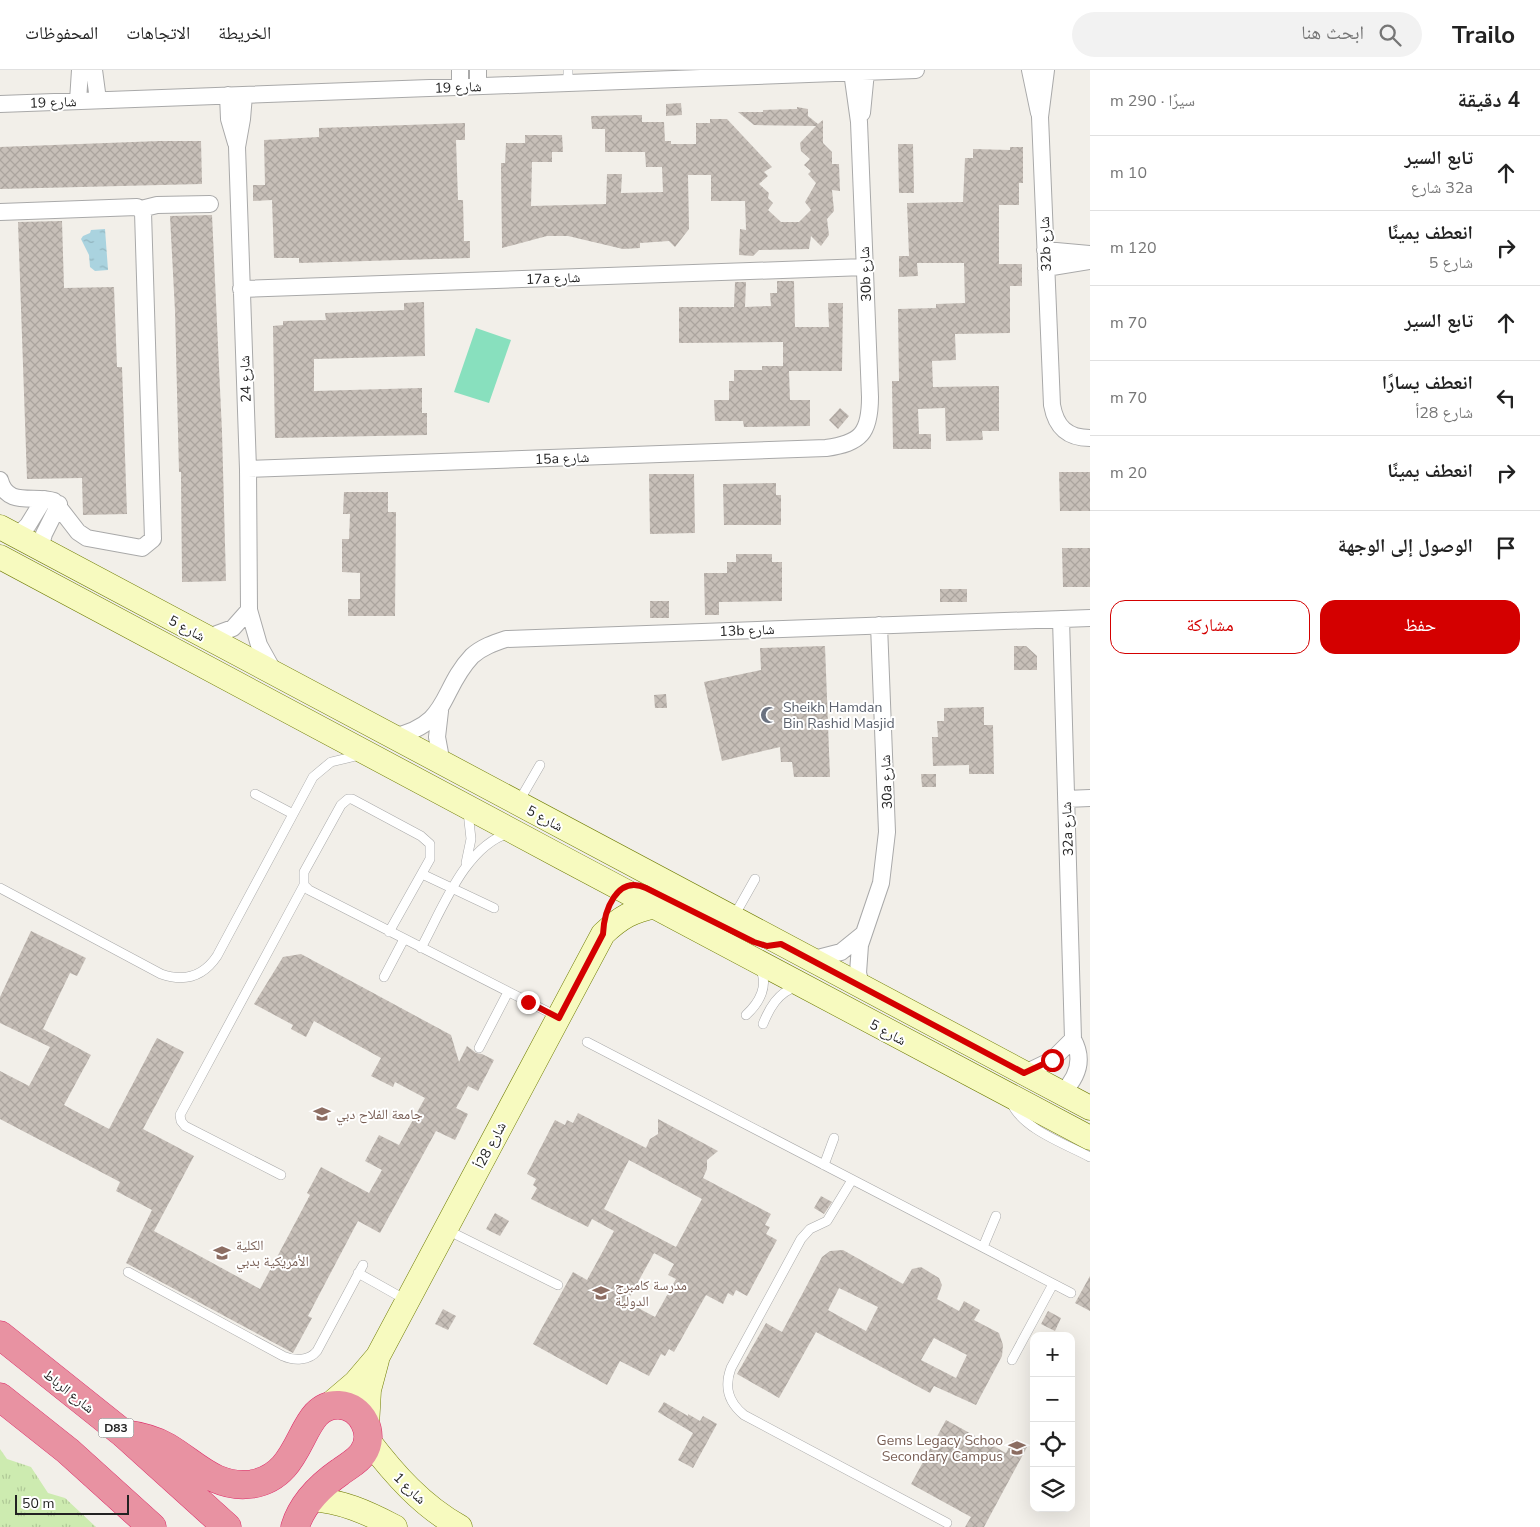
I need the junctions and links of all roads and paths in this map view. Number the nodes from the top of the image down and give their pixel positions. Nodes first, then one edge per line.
1 (80, 70) edge
2 (94, 70) edge
3 (460, 70) edge
4 (916, 70) edge
5 (1030, 70) edge
6 (1046, 70) edge
7 (859, 72) junction
8 (659, 74) edge
9 (680, 74) edge
10 (568, 76) edge
11 (478, 78) edge
12 (460, 87) junction
13 (236, 95) junction
14 (98, 100) junction
15 (78, 101) junction
16 (0, 104) edge
17 (1040, 117) junction
18 (210, 204) dead end
19 (141, 209) junction
20 (0, 212) edge
21 (1045, 250) junction
22 (1090, 254) edge
23 (1090, 260) edge
24 (864, 267) junction
25 (1046, 268) junction
26 (242, 289) junction
27 (868, 425) joint
28 (1090, 438) edge
29 (248, 469) junction
30 (0, 480) edge
31 (51, 502) junction
32 (8, 531) edge
33 (40, 548) junction
34 (0, 557) edge
35 (249, 610) junction
36 (1090, 618) edge
37 (1061, 619) junction
38 (879, 625) junction
39 (206, 638) junction
40 (275, 674) junction
41 (440, 711) junction
42 (392, 737) junction
43 (366, 754) junction
44 (442, 764) junction
45 (540, 765) dead end
46 (255, 794) dead end
47 (1090, 798) edge
48 (1066, 799) junction
49 (518, 804) junction
50 (466, 806) junction
51 (293, 814) junction
52 (514, 831) junction
53 (463, 870) junction
54 (422, 874) junction
55 (755, 879) dead end
56 (304, 885) junction
57 (621, 887) junction
58 (0, 888) edge
59 (454, 888) junction
60 (656, 906) junction
61 (494, 908) dead end
62 (733, 919) junction
63 (389, 932) junction
64 (603, 934) junction
65 (862, 935) junction
66 (404, 939) junction
67 (781, 944) junction
68 (421, 948) junction
69 (810, 960) junction
70 (755, 961) junction
71 (384, 977) dead end
72 (801, 985) junction
73 (862, 988) junction
74 (508, 992) junction
75 (746, 1015) dead end
76 (559, 1018) junction
77 (763, 1024) dead end
78 (1073, 1038) junction
79 (900, 1039) junction
80 (587, 1042) dead end
81 (479, 1048) dead end
82 (1024, 1073) junction
83 (1062, 1093) junction
84 (1009, 1095) junction
85 (1090, 1108) edge
86 (834, 1138) dead end
87 (1090, 1138) edge
88 (1090, 1157) edge
89 (824, 1165) junction
90 (281, 1175) dead end
91 (852, 1180) junction
92 (996, 1216) dead end
93 (445, 1229) junction
94 (983, 1248) junction
95 (128, 1272) dead end
96 (1053, 1284) junction
97 (558, 1285) dead end
98 (1071, 1293) dead end
99 (408, 1300) junction
100 (0, 1335) edge
101 (378, 1356) junction
102 (1012, 1360) dead end
103 (0, 1397) edge
104 (328, 1406) junction
105 (367, 1433) junction
106 (124, 1434) junction
107 (310, 1499) junction
108 (947, 1523) dead end
109 (152, 1527) edge
110 (227, 1527) edge
111 (295, 1527) edge
112 (395, 1527) edge
113 (460, 1527) edge

1 - 15 street
2 - 14 street
3 - 12 street
4 - 7 street, شارع 19
5 - 17 street
6 - 17 street, 32b شارع
7 - 9 street, شارع 19
7 - 24 street, 30b شارع
8 - 9 street, شارع 19
8 - 10 street, شارع 19
10 - 11 street, شارع 19
11 - 12 street, شارع 19
12 - 13 street, شارع 19
13 - 14 street, شارع 19
13 - 26 street, شارع 24
14 - 15 street, شارع 19
15 - 16 street, شارع 19
17 - 21 street, 32b شارع
18 - 19 street
19 - 20 street
19 - 31 street
21 - 22 street
21 - 25 street, 32b شارع
23 - 25 street
24 - 26 street, 17a شارع
24 - 27 street, 30b شارع
25 - 28 street, 32b شارع
26 - 29 street, شارع 24
27 - 29 street, 15a شارع
29 - 35 street, شارع 24
30 - 31 street
31 - 32 street
31 - 33 street
32 - 33 street, شارع 5
33 - 39 street, شارع 5
34 - 43 street, شارع 5
35 - 39 street
35 - 40 street, شارع 24
36 - 37 street, 13b شارع
37 - 38 street, 13b شارع
37 - 48 street, 32a شارع
38 - 41 street, 13b شارع
38 - 65 street, 30a شارع
39 - 40 street, شارع 5
40 - 42 street, شارع 5
41 - 42 street, 13b شارع
41 - 44 street, 13b شارع
42 - 44 street, شارع 5
43 - 50 street, شارع 5
43 - 51 lane
44 - 49 street, شارع 5
45 - 49 lane
46 - 51 lane
47 - 48 street
48 - 78 street, 32a شارع
49 - 62 street, شارع 5
50 - 52 street, شارع 5
50 - 53 lane
51 - 58 lane
52 - 53 lane
52 - 57 street, شارع 5
53 - 59 lane
54 - 56 lane
54 - 59 lane
54 - 63 lane
55 - 62 lane
56 - 63 lane
56 - 90 lane
57 - 60 street, شارع 5
57 - 64 street, شارع 28أ
57 - 67 street
59 - 61 lane
59 - 68 lane
60 - 64 street, شارع 28أ
60 - 70 street, شارع 5
62 - 67 street, شارع 5
63 - 66 lane
64 - 76 street, شارع 28أ
65 - 69 street
65 - 73 street, 30a شارع
66 - 68 lane
66 - 71 lane
67 - 69 street, شارع 5
68 - 74 lane
69 - 73 street, شارع 5
70 - 72 street, شارع 5
70 - 75 lane
72 - 77 lane
72 - 79 street, شارع 5
73 - 82 street, شارع 5
74 - 76 lane
74 - 81 lane
76 - 93 street, شارع 28أ
78 - 82 street
78 - 83 street, 32a شارع
79 - 83 street
79 - 84 street, شارع 5
80 - 89 lane
82 - 83 street, شارع 5
83 - 85 street, شارع 5
84 - 87 street, شارع 5
84 - 88 lane
86 - 89 lane
89 - 91 lane
91 - 94 lane
91 - 108 lane
92 - 94 lane
93 - 97 lane
93 - 99 street, شارع 28أ
94 - 96 lane
95 - 99 lane
96 - 98 lane
96 - 102 lane
99 - 101 street, شارع 28أ
100 - 106 highway, شارع الرباط / D83
101 - 104 street, شارع 28أ
101 - 105 street, شارع 28أ
103 - 109 highway
104 - 105 highway
104 - 106 highway
105 - 107 highway
105 - 113 street, شارع 1
106 - 110 highway, شارع الرباط / D83
107 - 111 highway
107 - 112 street

